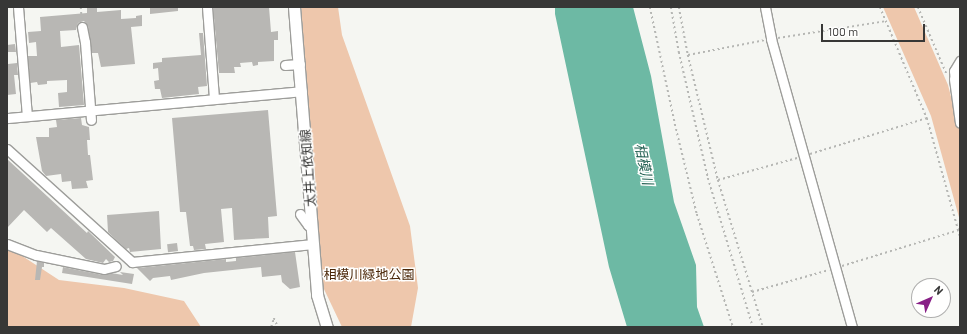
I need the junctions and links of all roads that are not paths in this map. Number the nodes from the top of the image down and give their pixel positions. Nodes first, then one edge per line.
1 (18, 7) edge
2 (207, 7) edge
3 (294, 7) edge
4 (765, 7) edge
5 (82, 27) road end
6 (960, 61) edge
7 (300, 64) junction
8 (285, 65) dead end
9 (954, 78) junction
10 (302, 91) junction
11 (214, 98) junction
12 (960, 98) edge
13 (91, 115) junction
14 (27, 116) junction
15 (7, 118) edge
16 (960, 123) edge
17 (7, 149) edge
18 (300, 214) dead end
19 (312, 226) junction
20 (25, 241) dead end
21 (7, 244) edge
22 (313, 244) junction
23 (20, 250) junction
24 (116, 266) dead end
25 (327, 327) edge
26 (852, 327) edge

1 - 14 street
2 - 11 street
3 - 7 main road, 太井上依知線
4 - 26 street
5 - 13 street
6 - 9 street
7 - 8 street
7 - 10 main road, 太井上依知線
9 - 12 street
9 - 16 street
10 - 11 street
10 - 19 main road, 太井上依知線
11 - 13 street
13 - 14 street
14 - 15 street
17 - 22 street
18 - 19 street
19 - 22 main road, 太井上依知線
20 - 23 street
21 - 23 street
22 - 25 main road, 太井上依知線
23 - 24 street

